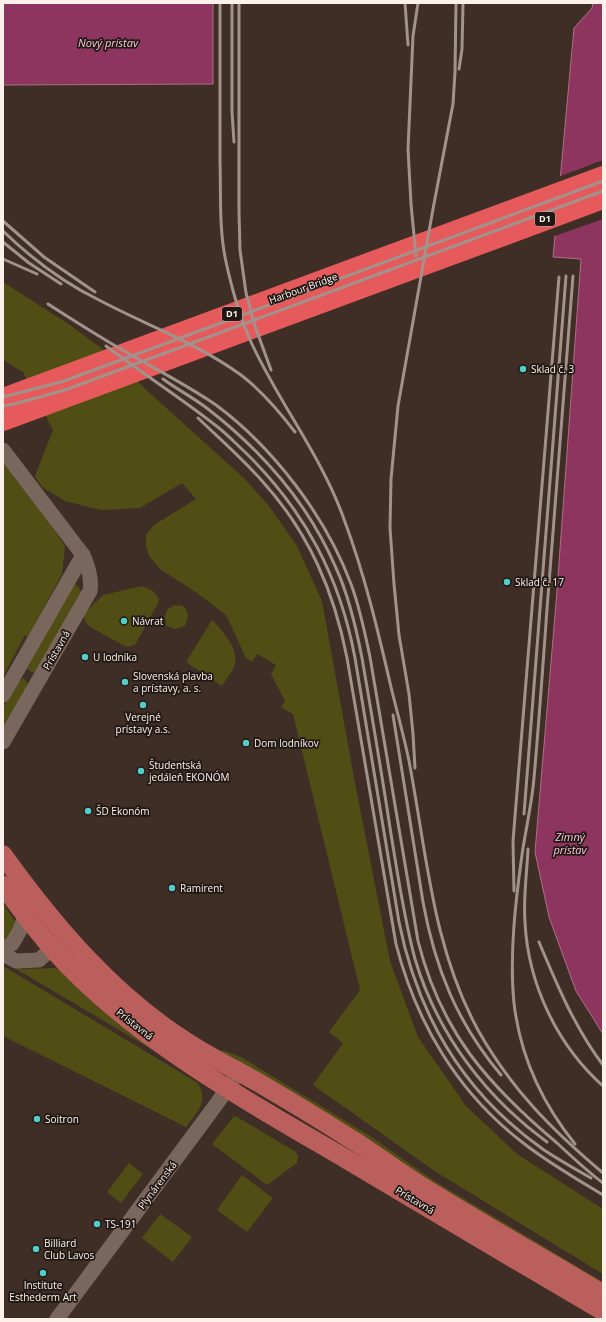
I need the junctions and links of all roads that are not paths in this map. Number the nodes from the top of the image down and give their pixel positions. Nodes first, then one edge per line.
1 (603, 177) edge
2 (603, 198) edge
3 (3, 399) edge
4 (3, 420) edge
5 (3, 450) edge
6 (83, 554) junction
7 (3, 695) edge
8 (3, 742) edge
9 (3, 855) edge
10 (3, 885) edge
11 (25, 916) junction
12 (66, 936) junction
13 (3, 948) edge
14 (52, 948) junction
15 (3, 954) edge
16 (238, 1072) junction
17 (228, 1089) junction
18 (603, 1294) edge
19 (603, 1311) edge
20 (56, 1319) edge

1 - 3 highway, Harbour Bridge / D1
2 - 4 highway, Harbour Bridge / D1
5 - 6 street, Prístavná
6 - 7 street
6 - 8 street, Prístavná
9 - 12 main road, Prístavná
10 - 11 main road, Prístavná
11 - 13 street
11 - 14 main road, Prístavná
12 - 14 street
12 - 16 main road, Prístavná
14 - 15 street
14 - 17 main road, Prístavná
16 - 17 street
16 - 18 main road, Prístavná
17 - 19 main road, Prístavná
17 - 20 street, Plynárenská

